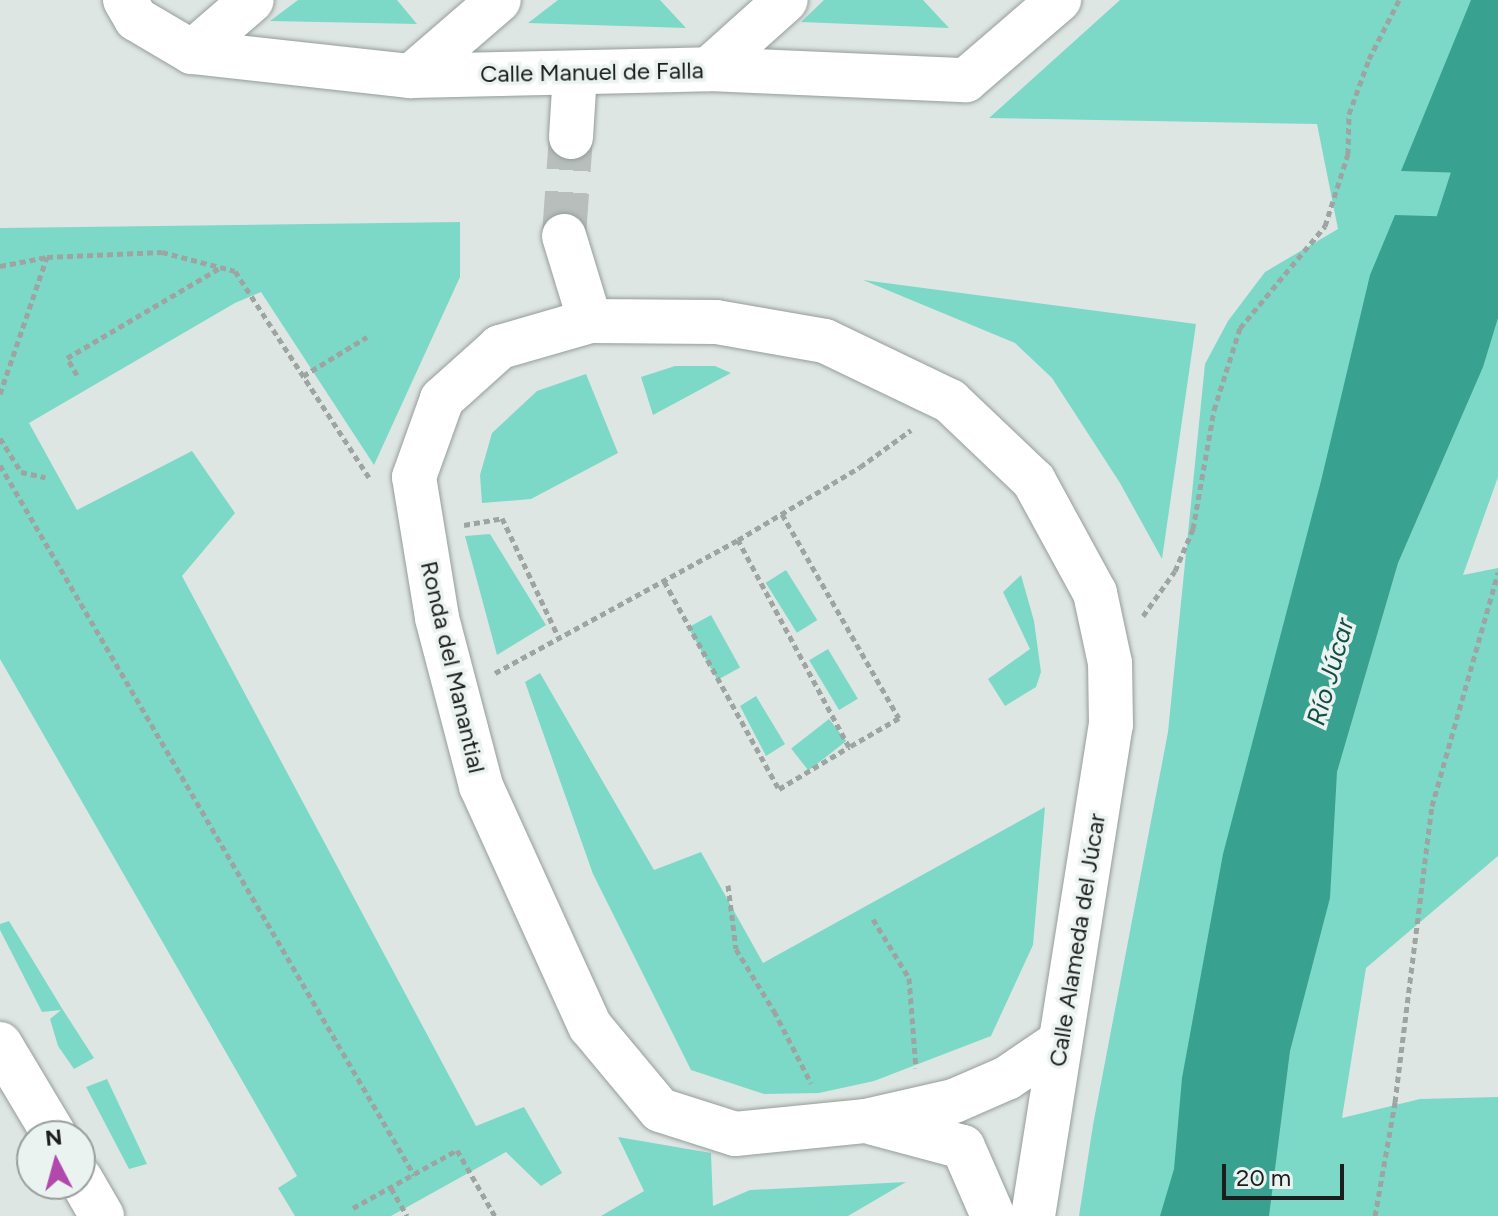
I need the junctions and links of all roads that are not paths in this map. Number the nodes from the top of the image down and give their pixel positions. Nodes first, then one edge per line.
1 (252, 0) edge
2 (499, 0) edge
3 (786, 0) edge
4 (1059, 0) edge
5 (141, 6) edge
6 (192, 52) junction
7 (709, 69) junction
8 (575, 73) junction
9 (411, 76) junction
10 (571, 137) tunnel mouth
11 (564, 236) tunnel mouth
12 (590, 321) junction
13 (1110, 663) joint
14 (1060, 1042) junction
15 (0, 1044) edge
16 (45, 1120) edge
17 (850, 1123) junction
18 (993, 1216) edge
19 (1033, 1216) edge

1 - 6 street
2 - 9 street
3 - 7 street
4 - 7 street, Calle Manuel de Falla
5 - 6 street, Calle Manuel de Falla
6 - 9 street, Calle Manuel de Falla
7 - 8 street, Calle Manuel de Falla
8 - 9 street, Calle Manuel de Falla
8 - 10 street
11 - 12 street
12 - 13 street, Ronda del Manantial
12 - 17 street, Ronda del Manantial
13 - 14 street, Calle Alameda del Júcar
14 - 17 street, Ronda del Manantial
14 - 19 street, Calle Alameda del Júcar
15 - 16 street
17 - 18 street, Ronda del Manantial

